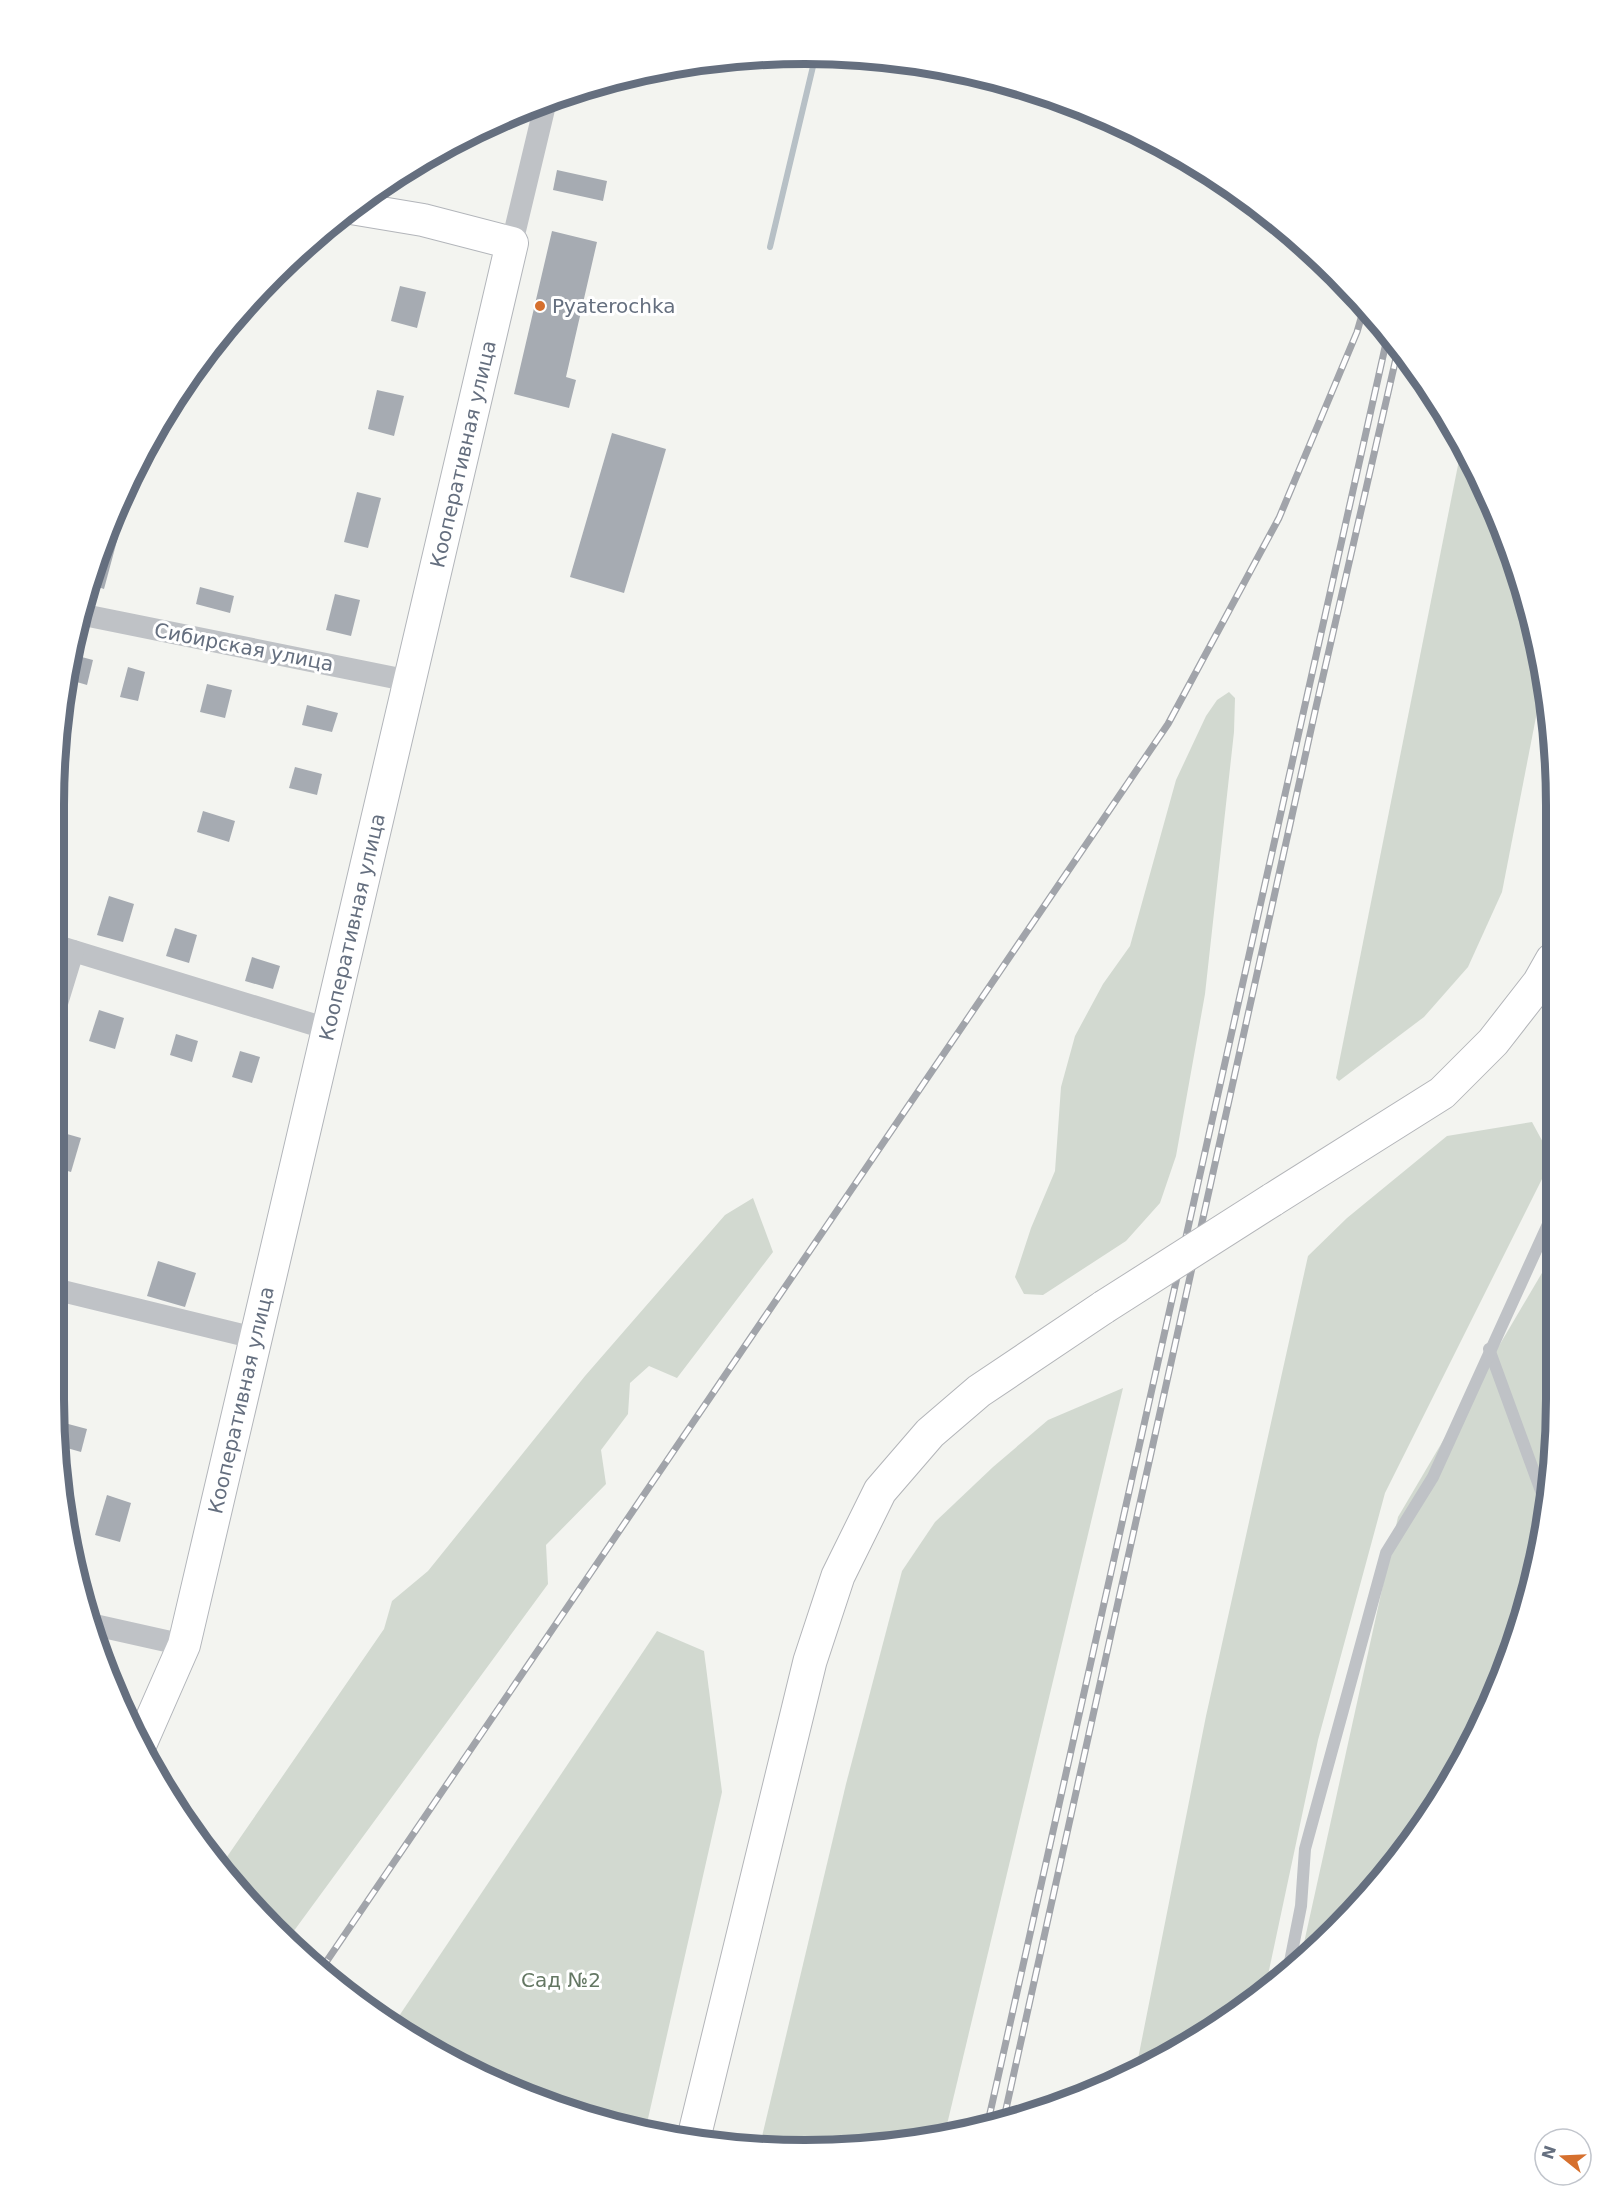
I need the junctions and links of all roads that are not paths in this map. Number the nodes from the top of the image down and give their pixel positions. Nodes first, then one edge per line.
1 (543, 113) edge
2 (365, 210) edge
3 (512, 243) junction
4 (90, 616) edge
5 (410, 681) junction
6 (64, 948) edge
7 (1546, 971) edge
8 (328, 1029) junction
9 (1546, 1229) edge
10 (64, 1291) edge
11 (255, 1338) junction
12 (1489, 1349) junction
13 (1541, 1490) edge
14 (101, 1626) edge
15 (184, 1645) junction
16 (145, 1734) edge
17 (1290, 1960) edge
18 (695, 2132) edge

1 - 3 street, Кооперативная улица
2 - 3 main road
3 - 5 main road, Кооперативная улица
4 - 5 street, Сибирская улица
5 - 8 main road, Кооперативная улица
6 - 8 street
7 - 18 main road, bridge
8 - 11 main road, Кооперативная улица
9 - 12 lane
10 - 11 street
11 - 15 main road, Кооперативная улица
12 - 13 lane
12 - 17 lane
14 - 15 street
15 - 16 main road, Кооперативная улица

